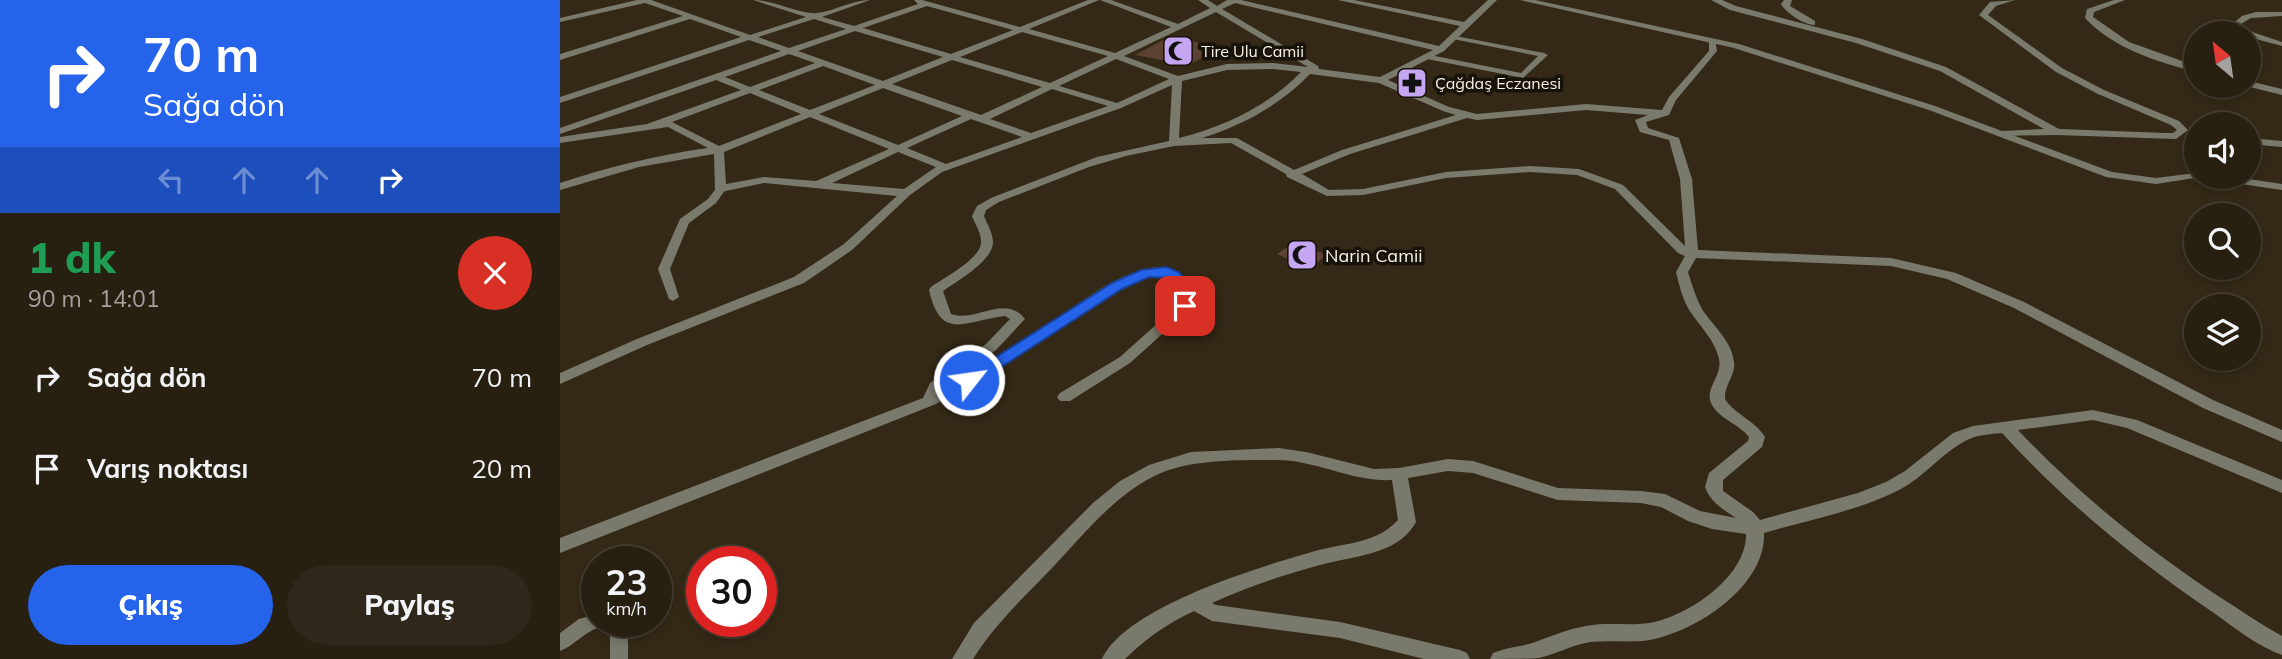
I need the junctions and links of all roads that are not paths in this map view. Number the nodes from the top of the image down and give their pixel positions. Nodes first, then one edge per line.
1 (645, 0) edge
2 (757, 0) edge
3 (866, 0) edge
4 (912, 0) edge
5 (1096, 0) edge
6 (1104, 0) edge
7 (1202, 0) edge
8 (1233, 0) edge
9 (1342, 0) edge
10 (1379, 0) edge
11 (1493, 0) edge
12 (1524, 0) edge
13 (1715, 0) edge
14 (1788, 0) edge
15 (2011, 0) edge
16 (2121, 0) edge
17 (925, 4) junction
18 (1368, 6) junction
19 (1216, 9) junction
20 (1357, 12) dead end
21 (2282, 14) edge
22 (689, 17) junction
23 (816, 17) junction
24 (1346, 18) dead end
25 (560, 20) edge
26 (1335, 24) junction
27 (1177, 26) junction
28 (1465, 26) junction
29 (856, 29) junction
30 (1021, 30) junction
31 (1832, 33) junction
32 (750, 37) junction
33 (1453, 37) junction
34 (1712, 41) junction
35 (2282, 44) edge
36 (1441, 49) junction
37 (790, 51) junction
38 (1114, 55) junction
39 (955, 56) junction
40 (560, 57) edge
41 (1430, 57) junction
42 (824, 63) junction
43 (2184, 64) edge
44 (1308, 70) junction
45 (1320, 71) junction
46 (717, 76) junction
47 (1177, 79) junction
48 (1381, 80) junction
49 (887, 85) junction
50 (1051, 85) junction
51 (2261, 87) edge
52 (747, 90) junction
53 (2282, 92) edge
54 (560, 100) edge
55 (1118, 106) junction
56 (815, 113) junction
57 (1665, 113) junction
58 (1466, 114) junction
59 (977, 117) junction
60 (651, 126) junction
61 (560, 131) edge
62 (2056, 132) junction
63 (2182, 133) joint
64 (2001, 134) junction
65 (1032, 137) junction
66 (560, 140) edge
67 (2261, 142) edge
68 (1174, 143) junction
69 (2282, 144) edge
70 (901, 148) junction
71 (719, 150) junction
72 (945, 167) junction
73 (1291, 175) junction
74 (2184, 178) edge
75 (2261, 184) edge
76 (819, 185) junction
77 (560, 187) edge
78 (2282, 187) edge
79 (721, 189) junction
80 (906, 193) junction
81 (1692, 254) junction
82 (673, 297) dead end
83 (560, 379) edge
84 (1065, 397) dead end
85 (931, 400) junction
86 (2005, 426) junction
87 (2282, 436) edge
88 (1399, 474) junction
89 (2282, 487) edge
90 (1756, 528) junction
91 (560, 546) edge
92 (1196, 601) junction
93 (581, 627) edge
94 (619, 637) edge
95 (560, 643) edge
96 (2282, 646) edge
97 (619, 659) edge
98 (962, 659) edge
99 (1112, 659) edge
100 (1460, 659) edge
101 (1500, 659) edge

1 - 22 street
1 - 25 street
2 - 23 street
3 - 23 street
4 - 17 street
5 - 30 street
6 - 27 street
7 - 19 street
8 - 19 street
8 - 26 street
9 - 18 street
10 - 18 street
11 - 28 street
12 - 34 street
13 - 31 street
14 - 31 street
15 - 63 street
16 - 43 street
17 - 29 street
17 - 30 street
18 - 20 street
18 - 28 street
19 - 27 street
19 - 45 street
21 - 35 lane
22 - 32 street
22 - 40 street
23 - 29 street
23 - 32 street
24 - 26 street
26 - 36 street
27 - 38 street
28 - 33 street
29 - 37 street
29 - 39 street
30 - 38 street
30 - 39 street
31 - 62 street
32 - 37 street
32 - 54 street
33 - 36 street
33 - 41 lane
34 - 57 street
34 - 64 street
36 - 41 street
37 - 42 street
37 - 46 street
38 - 47 street
38 - 50 street
39 - 49 street
39 - 50 street
41 - 48 street
42 - 49 street
42 - 52 street
44 - 45 street
44 - 47 street
44 - 68 street
45 - 48 street
46 - 52 street
46 - 61 street
47 - 55 street
47 - 68 street
48 - 58 street
49 - 56 street
49 - 59 street
50 - 55 street
50 - 59 street
51 - 53 street
52 - 56 street
52 - 60 street
55 - 65 street
56 - 70 street
56 - 71 street
57 - 58 street
57 - 81 street
58 - 73 street
59 - 65 street
59 - 70 street
60 - 66 street
60 - 71 street
62 - 63 street
62 - 64 street
64 - 74 street
65 - 72 street
67 - 69 street
68 - 73 street
68 - 85 street
70 - 72 street
70 - 76 street
71 - 77 street
71 - 79 street
72 - 80 street
73 - 81 street
75 - 78 street
76 - 79 street
76 - 80 street
79 - 82 lane
80 - 83 street
81 - 87 street
81 - 90 street
84 - 85 street
85 - 91 street
86 - 89 street
86 - 90 street
86 - 96 street
88 - 90 street
88 - 92 street
88 - 98 street
90 - 101 street
92 - 99 street
92 - 100 street
93 - 95 lane
94 - 97 lane

